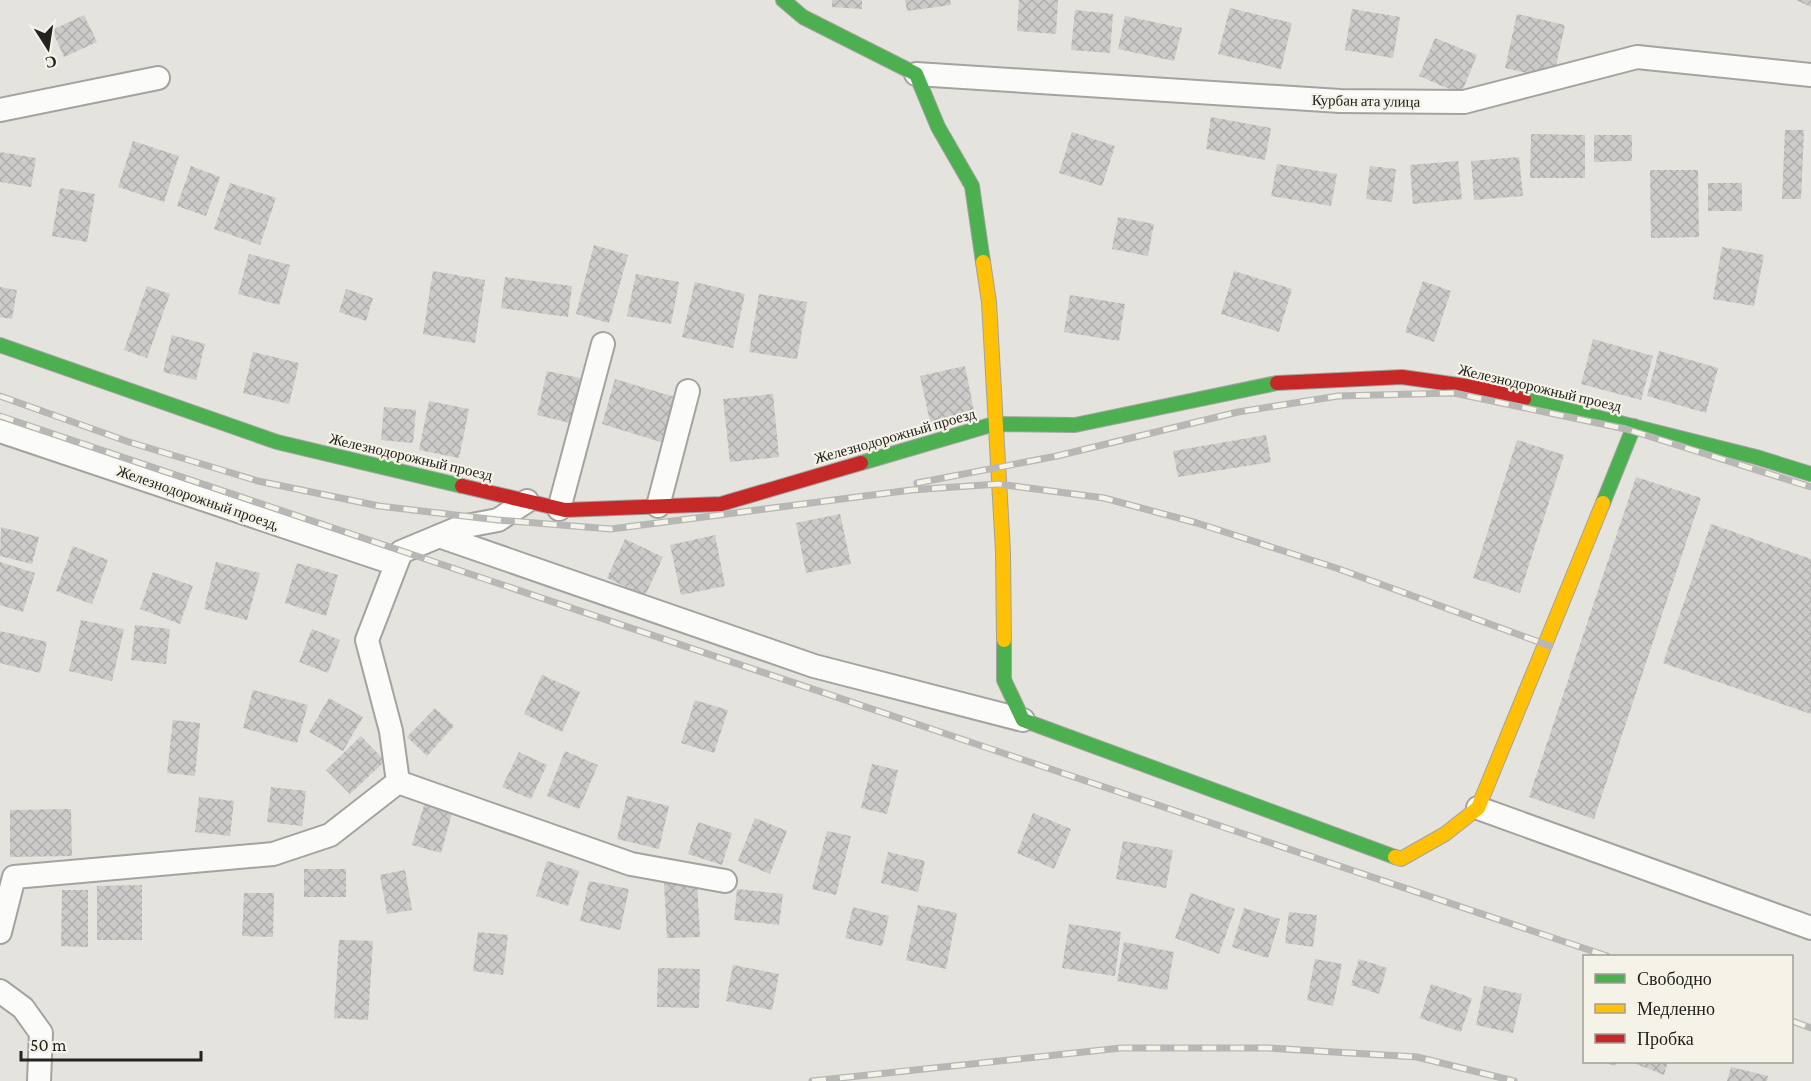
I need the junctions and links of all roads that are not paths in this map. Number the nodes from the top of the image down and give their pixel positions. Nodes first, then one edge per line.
1 (783, 0) edge
2 (916, 74) junction
3 (1811, 75) edge
4 (158, 78) dead end
5 (0, 110) edge
6 (603, 344) dead end
7 (0, 345) edge
8 (688, 391) dead end
9 (994, 424) junction
10 (1634, 426) junction
11 (0, 431) edge
12 (1811, 474) edge
13 (527, 501) junction
14 (658, 506) junction
15 (559, 509) junction
16 (439, 536) junction
17 (396, 564) junction
18 (1023, 720) junction
19 (398, 782) junction
20 (1478, 808) junction
21 (725, 881) dead end
22 (1811, 928) edge
23 (0, 932) edge
24 (0, 991) edge
25 (39, 1081) edge

1 - 2 street
2 - 3 street, Курбан ата улица
2 - 9 street
4 - 5 street
6 - 15 street
7 - 13 street, Железнодорожный проезд
8 - 14 street
9 - 10 street, Железнодорожный проезд
9 - 14 street, Железнодорожный проезд
9 - 18 street
10 - 12 street, Железнодорожный проезд
10 - 20 street
11 - 17 street, Железнодорожный проезд,
13 - 15 street, Железнодорожный проезд
13 - 16 street
14 - 15 street, Железнодорожный проезд
16 - 17 street
16 - 18 street
17 - 19 street
18 - 20 street
19 - 21 street
19 - 23 street
20 - 22 street
24 - 25 street

